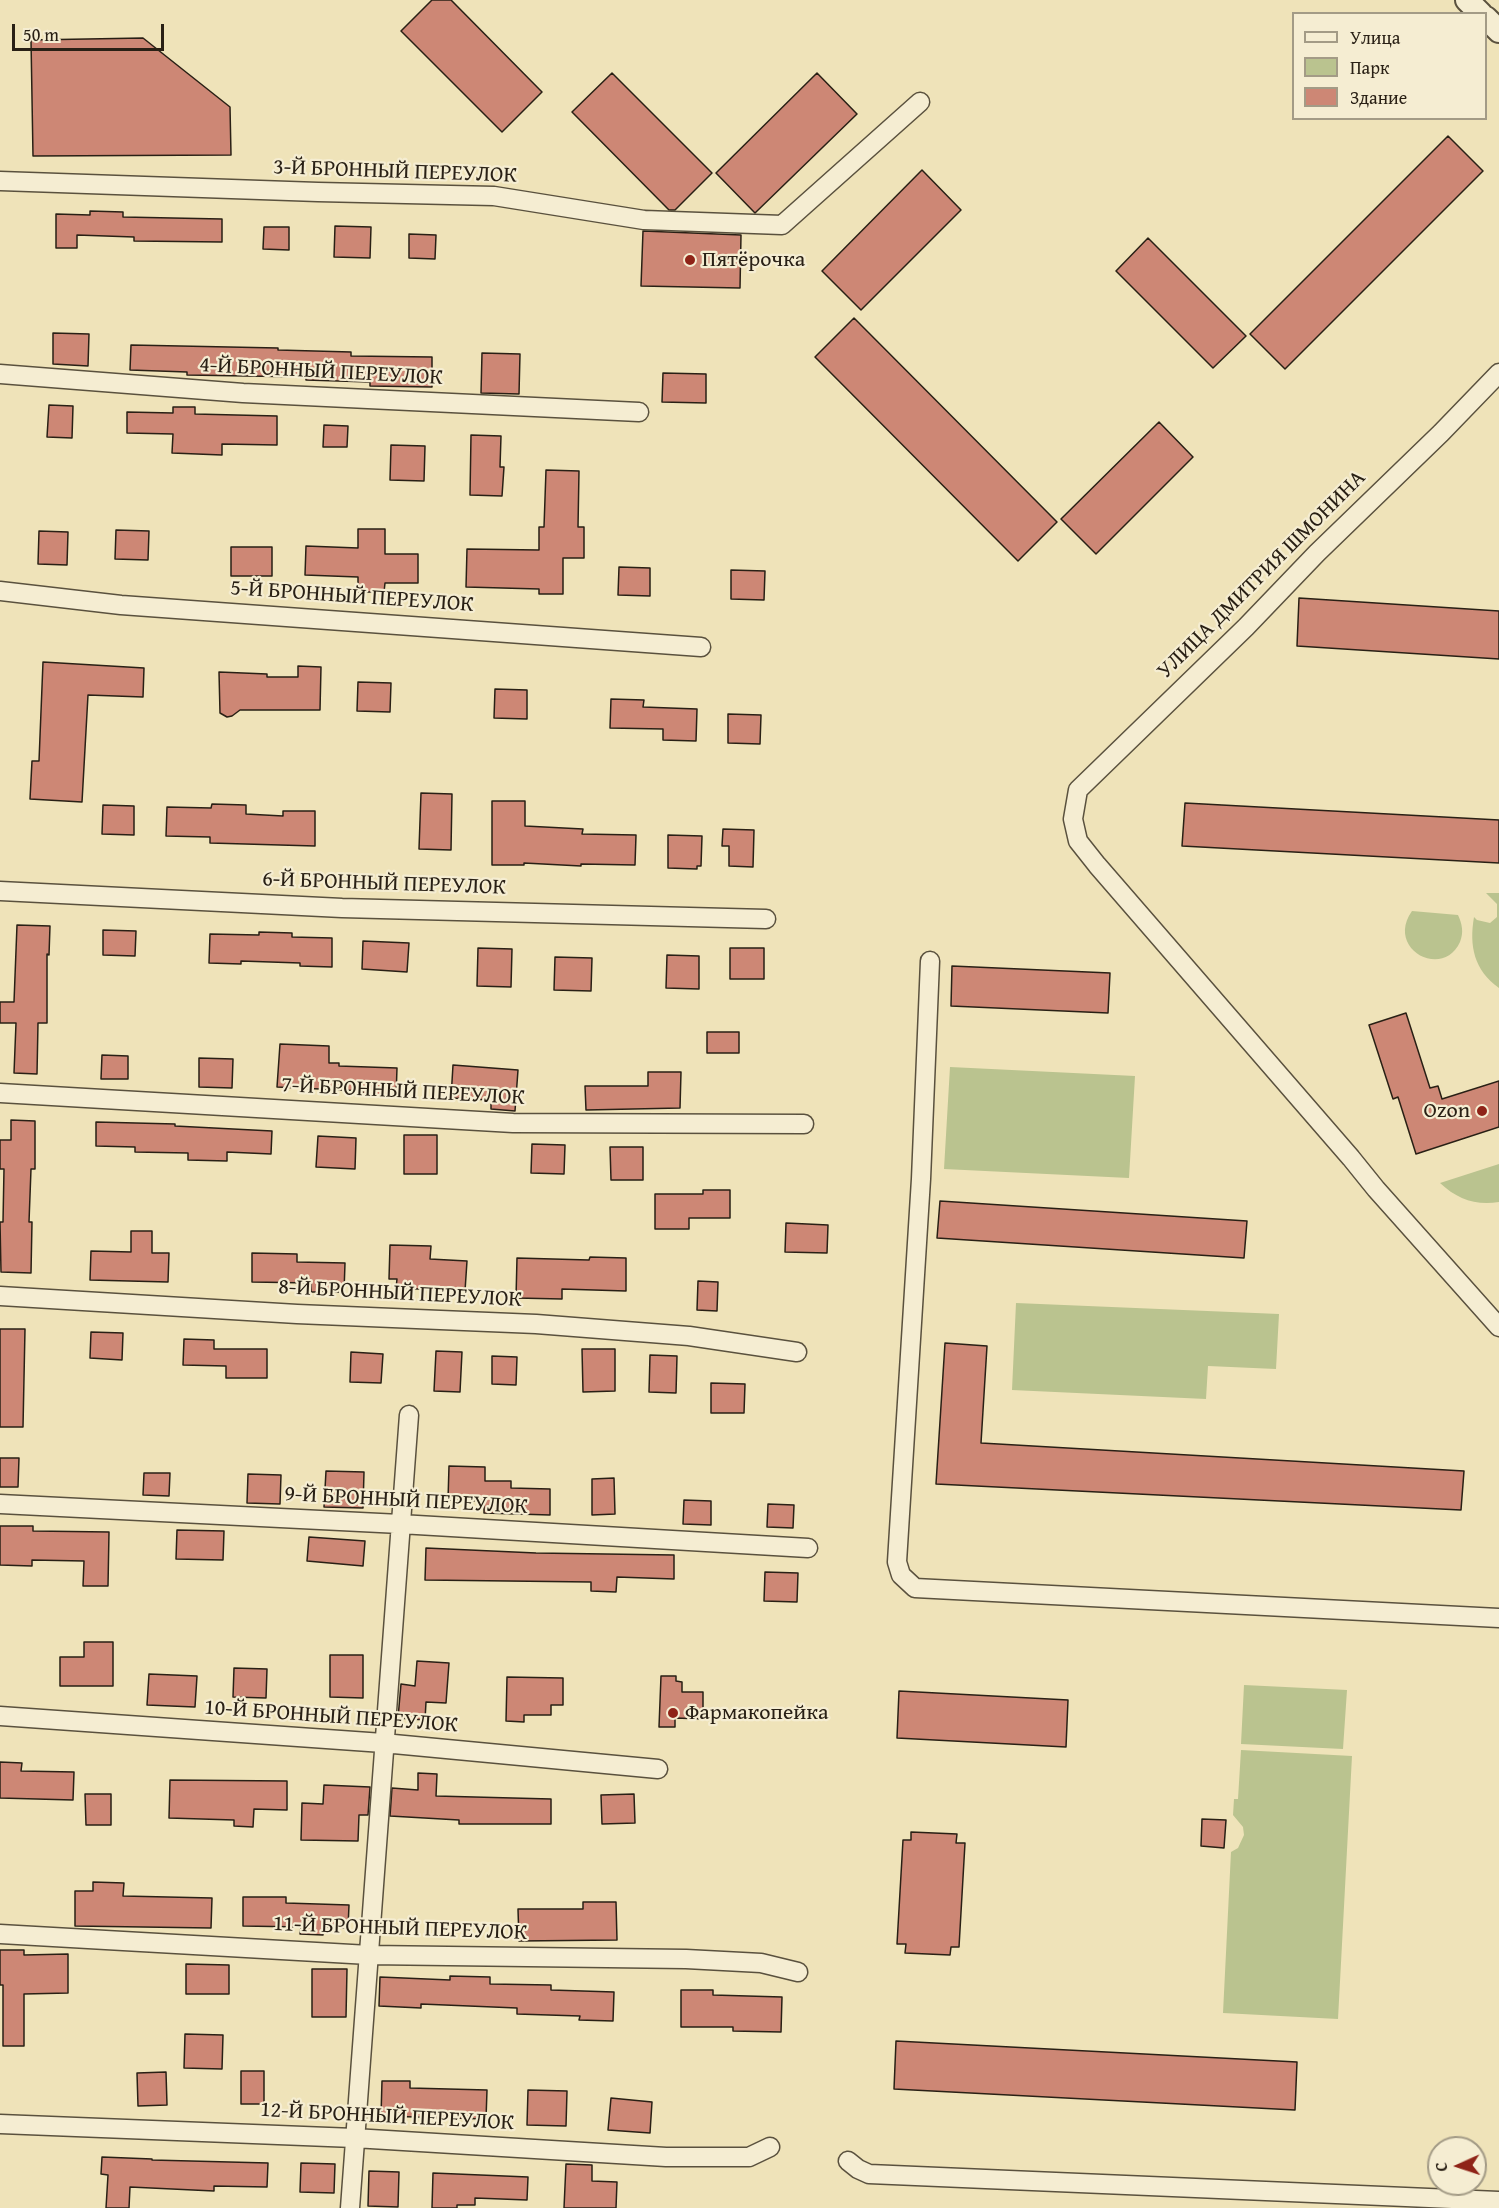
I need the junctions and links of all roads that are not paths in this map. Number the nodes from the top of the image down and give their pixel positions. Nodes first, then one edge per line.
1 (1467, 0) edge
2 (1479, 12) edge
3 (1487, 20) edge
4 (1499, 31) edge
5 (920, 102) dead end
6 (0, 181) edge
7 (1499, 373) edge
8 (0, 374) edge
9 (639, 412) dead end
10 (0, 591) edge
11 (701, 647) dead end
12 (0, 891) edge
13 (766, 919) dead end
14 (930, 962) dead end
15 (0, 1093) edge
16 (804, 1124) dead end
17 (0, 1296) edge
18 (1499, 1327) edge
19 (797, 1352) dead end
20 (409, 1415) dead end
21 (0, 1504) edge
22 (400, 1524) junction
23 (808, 1548) dead end
24 (1499, 1618) edge
25 (0, 1716) edge
26 (383, 1743) junction
27 (658, 1769) dead end
28 (0, 1934) edge
29 (369, 1955) junction
30 (798, 1972) dead end
31 (0, 2124) edge
32 (354, 2138) junction
33 (770, 2147) dead end
34 (848, 2161) dead end
35 (1499, 2201) edge
36 (350, 2208) edge

1 - 2 street
3 - 4 street
5 - 6 street, 3-Й БРОННЫЙ ПЕРЕУЛОК
7 - 18 street, УЛИЦА ДМИТРИЯ ШМОНИНА
8 - 9 street, 4-Й БРОННЫЙ ПЕРЕУЛОК
10 - 11 street, 5-Й БРОННЫЙ ПЕРЕУЛОК
12 - 13 street, 6-Й БРОННЫЙ ПЕРЕУЛОК
14 - 24 street
15 - 16 street, 7-Й БРОННЫЙ ПЕРЕУЛОК
17 - 19 street, 8-Й БРОННЫЙ ПЕРЕУЛОК
20 - 22 street
21 - 22 street, 9-Й БРОННЫЙ ПЕРЕУЛОК
22 - 23 street, 9-Й БРОННЫЙ ПЕРЕУЛОК
22 - 26 street
25 - 26 street, 10-Й БРОННЫЙ ПЕРЕУЛОК
26 - 27 street, 10-Й БРОННЫЙ ПЕРЕУЛОК
26 - 29 street
28 - 29 street, 11-Й БРОННЫЙ ПЕРЕУЛОК
29 - 30 street, 11-Й БРОННЫЙ ПЕРЕУЛОК
29 - 32 street
31 - 32 street, 12-Й БРОННЫЙ ПЕРЕУЛОК
32 - 33 street, 12-Й БРОННЫЙ ПЕРЕУЛОК
32 - 36 street
34 - 35 street

